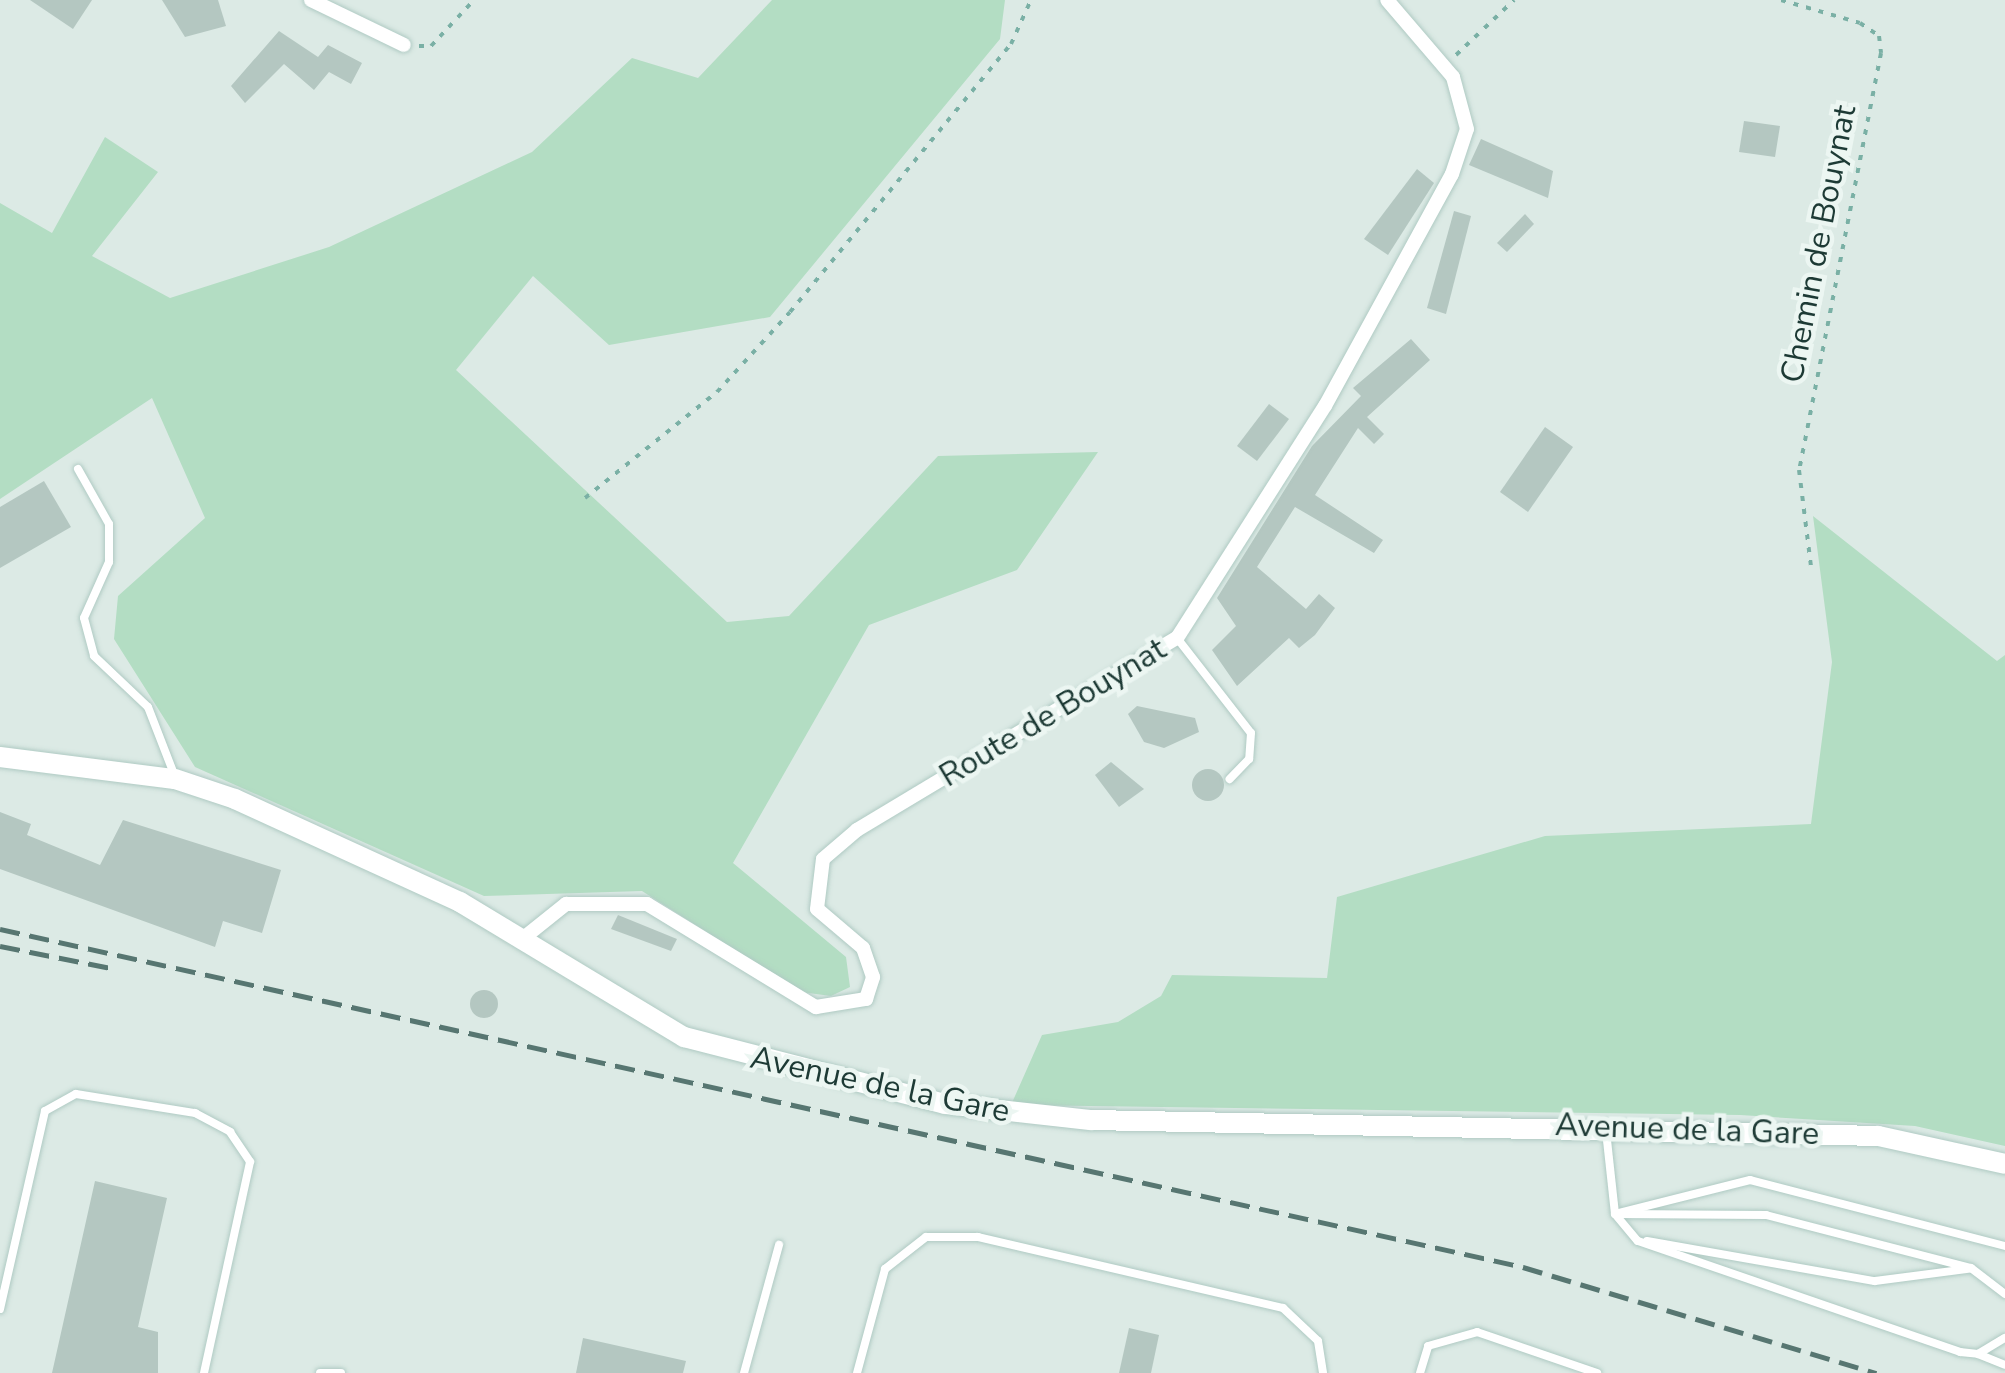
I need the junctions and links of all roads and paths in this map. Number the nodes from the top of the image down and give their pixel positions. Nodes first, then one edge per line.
1 (311, 0) edge
2 (474, 0) edge
3 (1031, 0) edge
4 (1387, 0) edge
5 (1514, 0) edge
6 (1781, 0) edge
7 (404, 46) joint
8 (1443, 65) junction
9 (78, 469) dead end
10 (586, 498) dead end
11 (1811, 566) dead end
12 (1177, 638) junction
13 (0, 757) edge
14 (175, 778) junction
15 (1230, 779) dead end
16 (521, 940) junction
17 (1606, 1127) junction
18 (2005, 1164) edge
19 (1616, 1214) junction
20 (1638, 1241) junction
21 (778, 1245) dead end
22 (2005, 1246) edge
23 (1971, 1268) junction
24 (2005, 1294) edge
25 (0, 1308) edge
26 (2005, 1338) edge
27 (1978, 1354) junction
28 (2005, 1365) edge
29 (204, 1373) edge
30 (320, 1373) edge
31 (341, 1373) edge
32 (744, 1373) edge
33 (858, 1373) edge
34 (1324, 1373) edge
35 (1420, 1373) edge
36 (1597, 1373) edge

1 - 7 street
2 - 7 path
3 - 10 path
4 - 8 street, Route de Bouynat
5 - 8 path
6 - 11 path, Chemin de Bouynat
8 - 12 street, Route de Bouynat
9 - 14 lane
12 - 15 lane
12 - 16 street, Route de Bouynat
13 - 14 street, Avenue de la Gare
14 - 16 street, Avenue de la Gare
16 - 17 street, Avenue de la Gare
17 - 18 street, Avenue de la Gare
17 - 19 lane
19 - 20 lane
19 - 22 lane
19 - 23 lane
20 - 23 lane
20 - 27 lane
21 - 32 lane
23 - 24 lane
25 - 29 lane
26 - 27 lane
27 - 28 lane
30 - 31 lane
33 - 34 lane
35 - 36 lane

